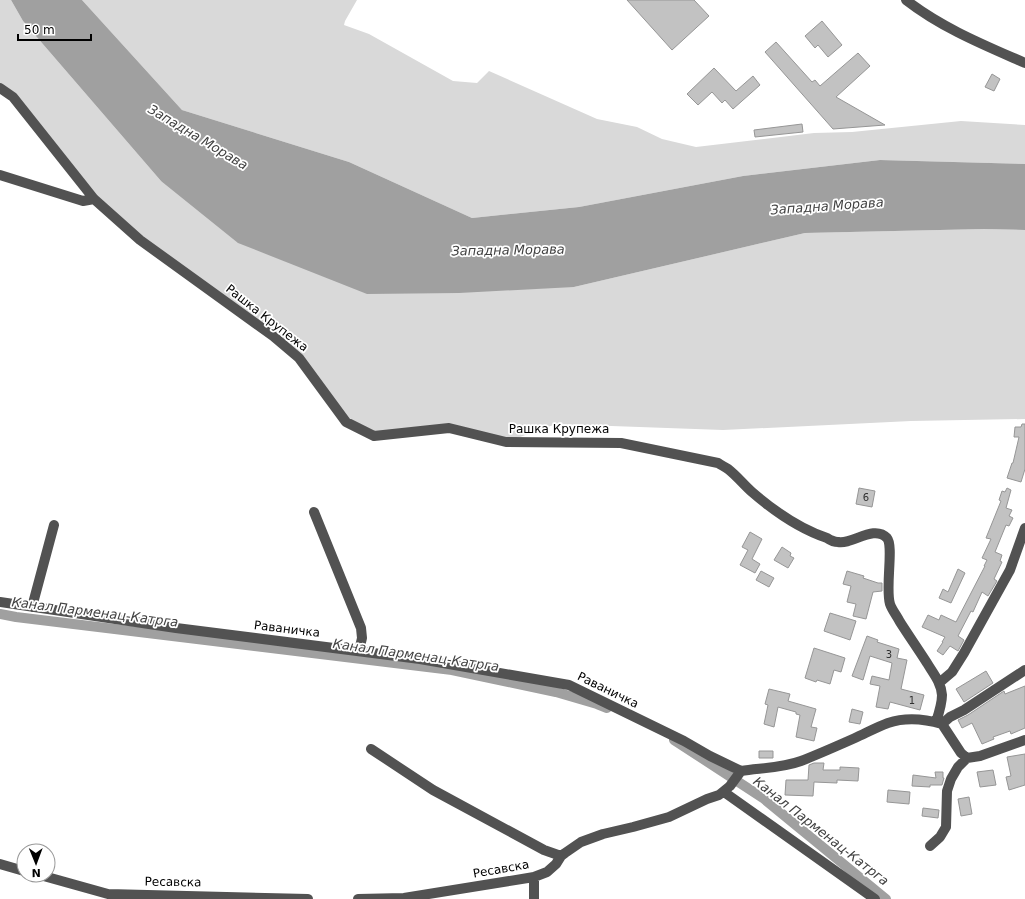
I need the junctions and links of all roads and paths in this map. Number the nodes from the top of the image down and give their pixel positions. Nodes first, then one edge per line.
1 (906, 0) edge
2 (1025, 63) edge
3 (0, 88) edge
4 (0, 174) edge
5 (94, 199) junction
6 (314, 512) dead end
7 (54, 525) dead end
8 (1025, 528) edge
9 (0, 602) edge
10 (32, 607) junction
11 (359, 651) junction
12 (1025, 670) edge
13 (939, 682) junction
14 (939, 723) junction
15 (1025, 740) edge
16 (371, 749) dead end
17 (967, 758) junction
18 (739, 774) junction
19 (727, 789) junction
20 (930, 846) dead end
21 (561, 856) junction
22 (0, 864) edge
23 (16, 869) edge
24 (534, 877) junction
25 (56, 880) edge
26 (108, 896) edge
27 (308, 899) edge
28 (358, 899) edge
29 (393, 899) edge
30 (534, 899) edge
31 (875, 899) edge

1 - 2 street
3 - 5 street, Рашка Крупежа
4 - 5 street
5 - 13 street, Рашка Крупежа
6 - 11 street
7 - 10 street
8 - 13 street
9 - 10 street, Раваничка
10 - 11 street, Раваничка
11 - 18 street, Раваничка
12 - 14 street
13 - 14 street, Рашка Крупежа
14 - 17 street
14 - 18 street
15 - 17 street
16 - 21 street
17 - 20 street
18 - 19 street
19 - 21 street, Ресавска
19 - 31 street
21 - 24 street, Ресавска
22 - 23 street
24 - 29 street, Ресавска
24 - 30 street
25 - 26 street, Ресавска
26 - 27 street, Ресавска
28 - 29 street, Ресавска

